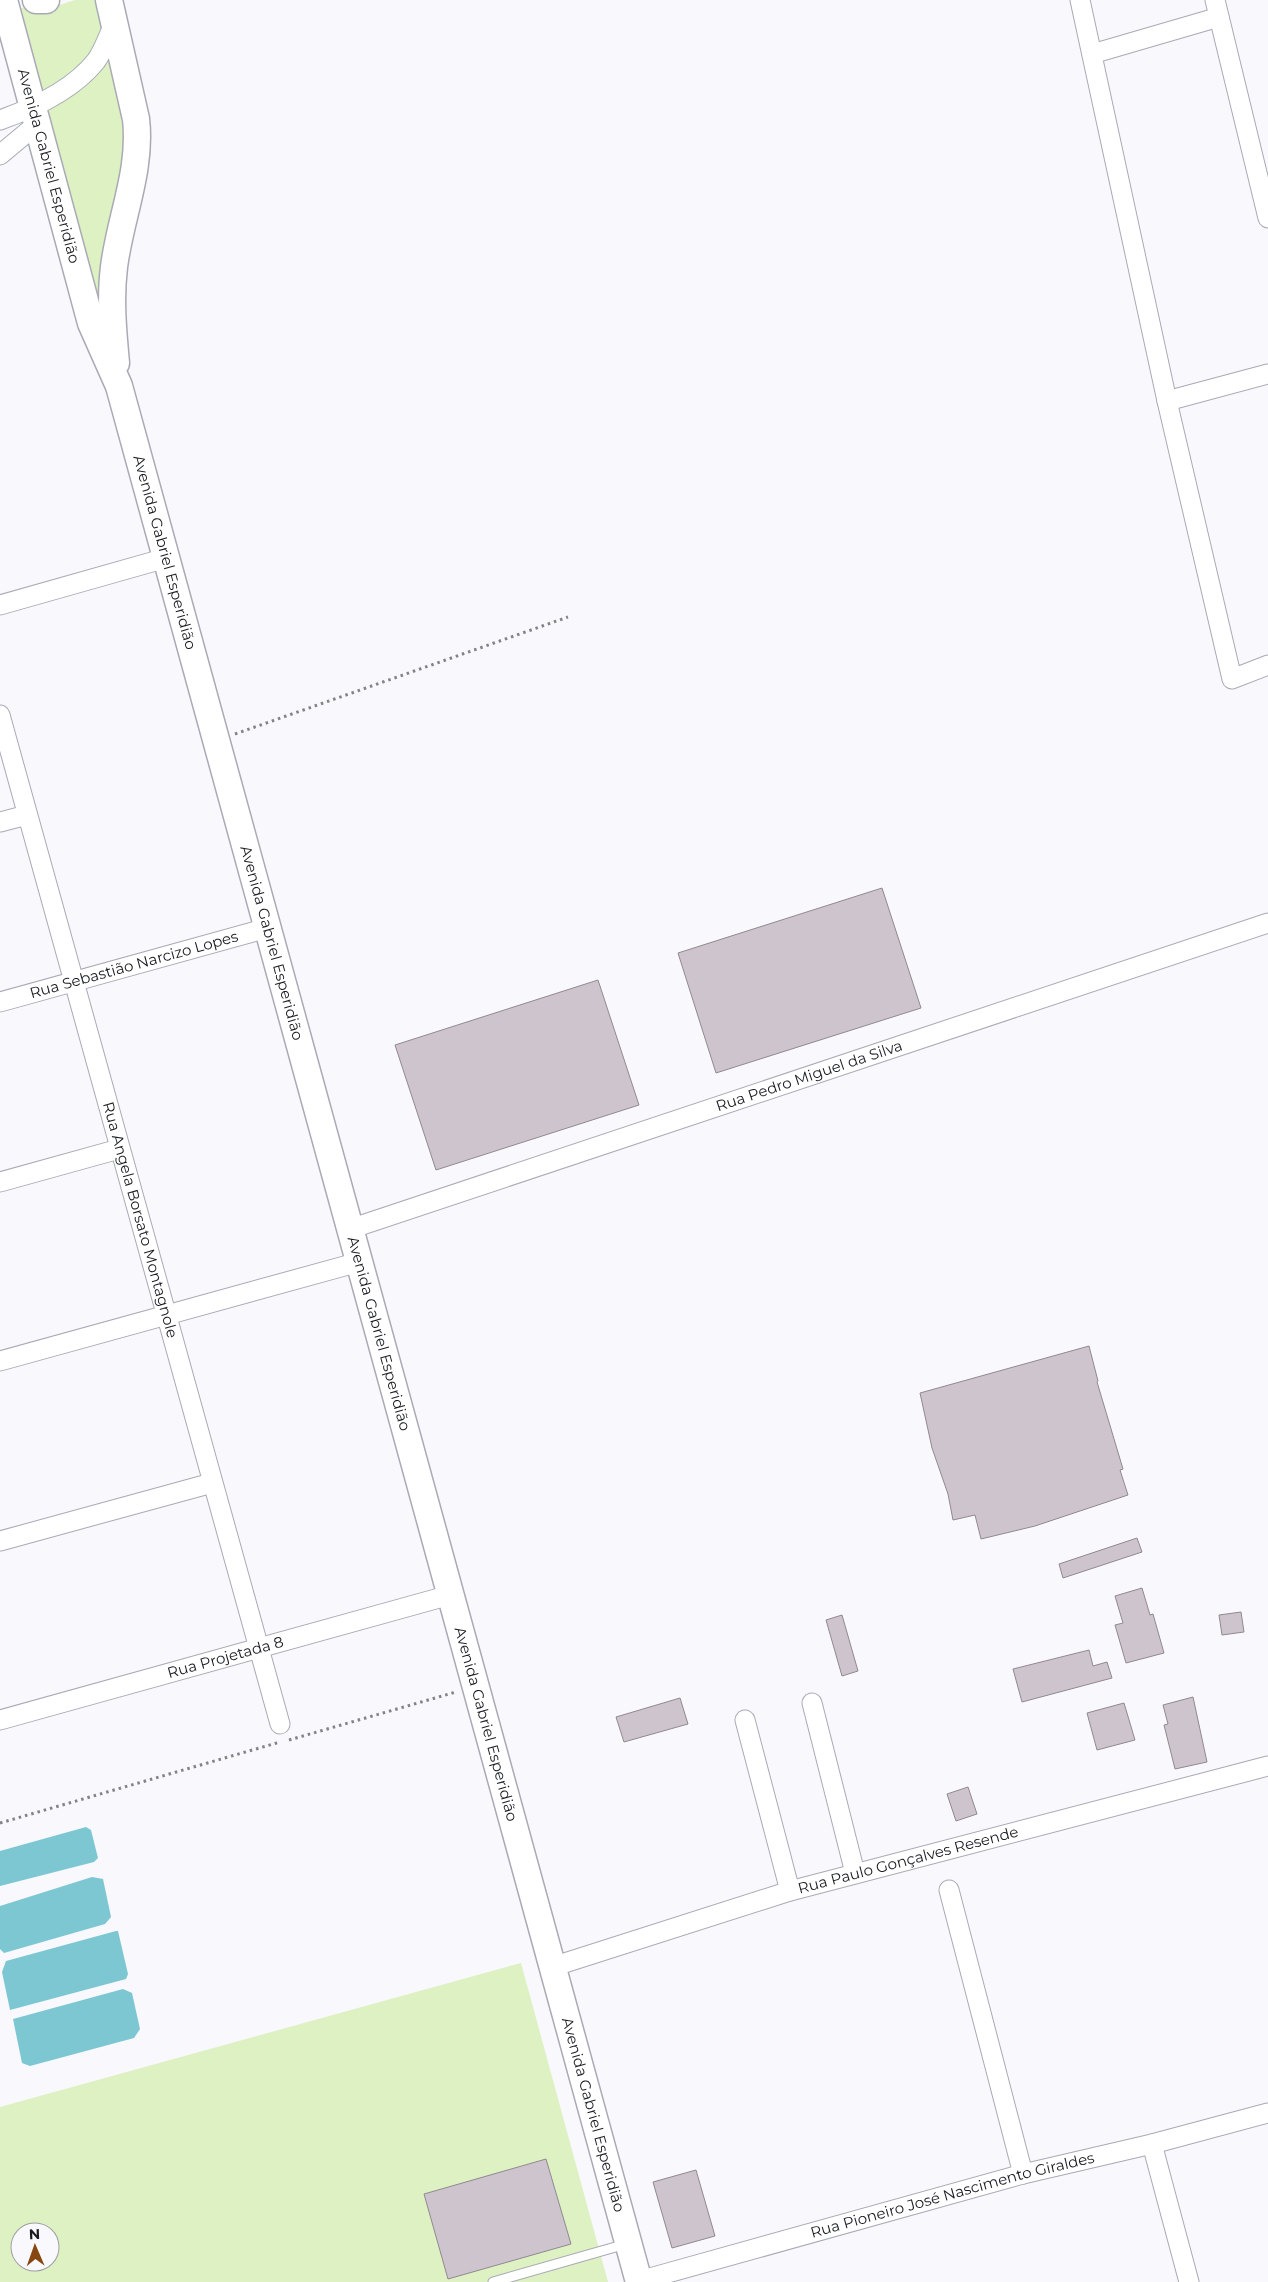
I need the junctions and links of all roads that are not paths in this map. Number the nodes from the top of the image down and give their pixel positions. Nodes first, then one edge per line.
1 (4, 0) edge
2 (36, 0) edge
3 (46, 0) edge
4 (1080, 0) edge
5 (1217, 8) edge
6 (112, 11) edge
7 (1092, 54) junction
8 (35, 116) junction
9 (0, 120) edge
10 (0, 155) edge
11 (1265, 190) edge
12 (1268, 218) edge
13 (1268, 374) edge
14 (119, 386) junction
15 (1167, 400) junction
16 (166, 558) junction
17 (0, 605) edge
18 (1268, 665) edge
19 (0, 715) edge
20 (27, 815) junction
21 (0, 822) edge
22 (1268, 923) edge
23 (267, 928) junction
24 (74, 982) junction
25 (0, 1002) edge
26 (119, 1148) junction
27 (0, 1182) edge
28 (350, 1229) junction
29 (359, 1262) junction
30 (166, 1316) junction
31 (0, 1361) edge
32 (212, 1483) junction
33 (0, 1541) edge
34 (450, 1595) junction
35 (258, 1648) junction
36 (812, 1703) dead end
37 (0, 1720) edge
38 (745, 1720) dead end
39 (280, 1724) dead end
40 (1268, 1766) edge
41 (855, 1873) junction
42 (949, 1890) dead end
43 (790, 1891) junction
44 (552, 1967) junction
45 (1268, 2113) edge
46 (1152, 2144) junction
47 (1023, 2174) junction
48 (629, 2243) junction
49 (493, 2282) edge
50 (639, 2282) edge
51 (1189, 2282) edge

1 - 8 main road, Avenida Gabriel Esperidião
2 - 3 main road
4 - 7 street
5 - 7 street
5 - 11 street
6 - 8 street
6 - 14 main road, Avenida Gabriel Esperidião
7 - 15 street
8 - 9 street
8 - 10 street
8 - 14 main road, Avenida Gabriel Esperidião
11 - 12 street
13 - 15 street
14 - 16 main road, Avenida Gabriel Esperidião
15 - 18 street
16 - 17 street
16 - 23 main road, Avenida Gabriel Esperidião
19 - 20 street, Rua Angela Borsato Montagnole
20 - 21 street
20 - 24 street, Rua Angela Borsato Montagnole
22 - 28 street, Rua Pedro Miguel da Silva
23 - 24 street, Rua Sebastião Narcizo Lopes
23 - 28 main road, Avenida Gabriel Esperidião
24 - 25 street, Rua Sebastião Narcizo Lopes
24 - 26 street, Rua Angela Borsato Montagnole
26 - 27 street
26 - 30 street, Rua Angela Borsato Montagnole
28 - 29 main road, Avenida Gabriel Esperidião
29 - 30 street
29 - 34 main road, Avenida Gabriel Esperidião
30 - 31 street
30 - 32 street, Rua Angela Borsato Montagnole
32 - 33 street
32 - 35 street, Rua Angela Borsato Montagnole
34 - 35 street, Rua Projetada 8
34 - 44 main road, Avenida Gabriel Esperidião
35 - 37 street, Rua Projetada 8
35 - 39 street, Rua Angela Borsato Montagnole
36 - 41 street
38 - 43 street
40 - 41 street, Rua Paulo Gonçalves Resende
41 - 43 street, Rua Paulo Gonçalves Resende
42 - 47 street
43 - 44 street, Rua Paulo Gonçalves Resende
44 - 48 main road, Avenida Gabriel Esperidião
45 - 46 street, Rua Pioneiro José Nascimento Giraldes
46 - 47 street, Rua Pioneiro José Nascimento Giraldes
46 - 51 street
47 - 50 street, Rua Pioneiro José Nascimento Giraldes
48 - 49 lane
48 - 50 main road, Avenida Gabriel Esperidião

